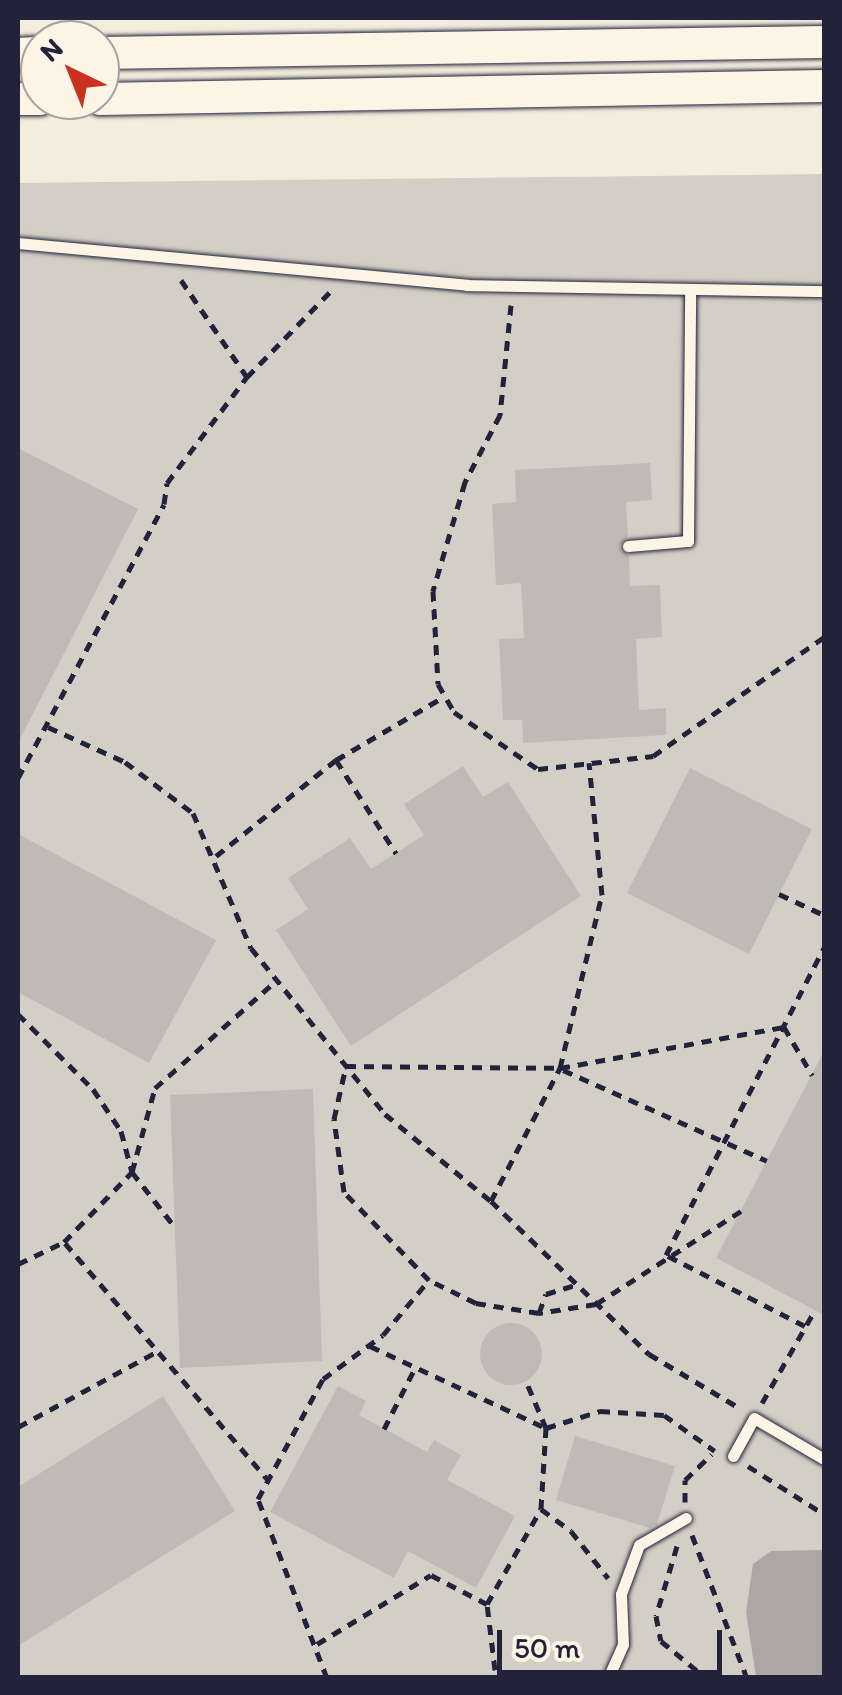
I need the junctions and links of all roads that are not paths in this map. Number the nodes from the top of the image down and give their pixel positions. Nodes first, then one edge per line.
1 (824, 42) edge
2 (120, 53) edge
3 (824, 86) edge
4 (120, 99) edge
5 (18, 243) edge
6 (690, 289) junction
7 (824, 291) edge
8 (628, 546) dead end
9 (733, 1456) road end
10 (824, 1459) edge
11 (686, 1518) road end
12 (608, 1678) edge

1 - 2 main road
3 - 4 main road
5 - 6 lane
6 - 7 lane
6 - 8 lane
9 - 10 lane
11 - 12 lane

